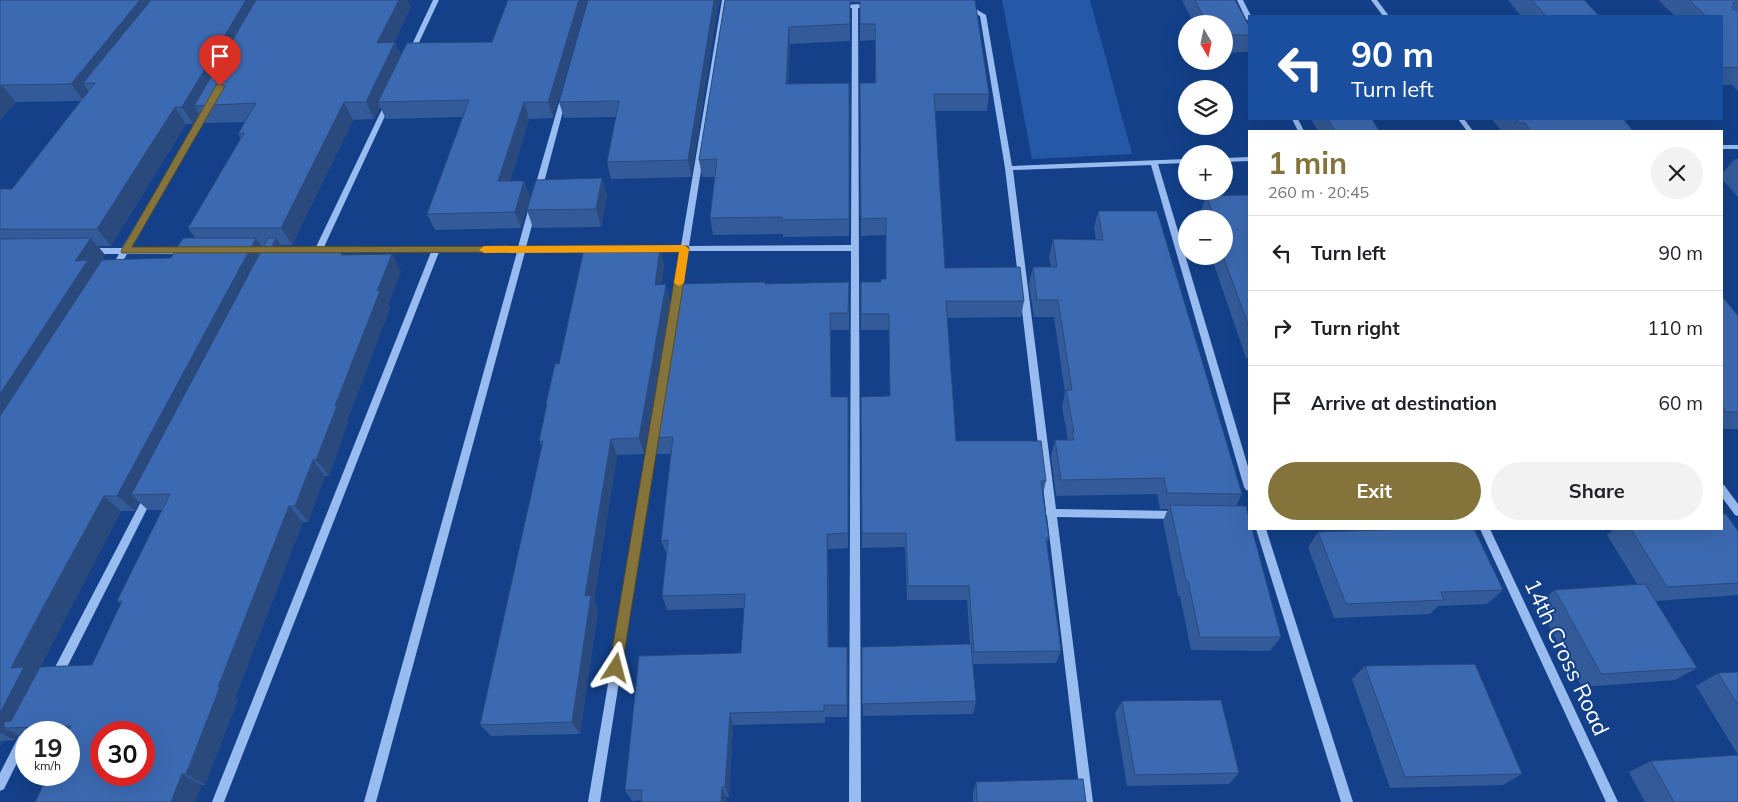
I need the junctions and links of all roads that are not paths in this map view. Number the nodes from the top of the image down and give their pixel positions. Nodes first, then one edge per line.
1 (436, 0) edge
2 (725, 0) edge
3 (1240, 0) edge
4 (1374, 0) edge
5 (856, 6) junction
6 (883, 6) edge
7 (958, 6) edge
8 (836, 7) edge
9 (722, 11) junction
10 (732, 11) edge
11 (1385, 15) edge
12 (1248, 17) edge
13 (406, 62) edge
14 (567, 86) edge
15 (390, 98) edge
16 (209, 106) edge
17 (1723, 147) edge
18 (1738, 147) edge
19 (1248, 158) edge
20 (1233, 159) edge
21 (1178, 161) edge
22 (1154, 162) junction
23 (1008, 168) junction
24 (856, 248) junction
25 (521, 249) junction
26 (607, 249) edge
27 (646, 249) edge
28 (684, 249) junction
29 (319, 250) junction
30 (436, 250) junction
31 (77, 251) edge
32 (126, 251) junction
33 (191, 251) edge
34 (271, 253) edge
35 (110, 276) edge
36 (675, 307) edge
37 (656, 424) edge
38 (1248, 484) edge
39 (154, 487) edge
40 (1723, 491) edge
41 (1738, 512) edge
42 (1050, 513) junction
43 (1189, 515) edge
44 (1261, 530) edge
45 (1485, 530) edge
46 (50, 689) edge
47 (15, 756) edge
48 (0, 785) edge
49 (218, 802) edge
50 (370, 802) edge
51 (594, 802) edge
52 (855, 802) edge
53 (1087, 802) edge
54 (1347, 802) edge
55 (1612, 802) edge

1 - 13 street
2 - 9 street
3 - 12 street
4 - 11 street
5 - 6 street
5 - 8 street
5 - 24 street
7 - 23 street
9 - 10 street
9 - 28 street
14 - 25 street
15 - 29 street
16 - 32 street
17 - 18 street
19 - 20 street
21 - 22 street
22 - 23 street
22 - 38 street
23 - 42 street
24 - 28 street
24 - 52 street
25 - 26 street
25 - 30 street
25 - 50 street
27 - 28 street
28 - 36 street
29 - 30 street
29 - 34 street
30 - 49 street
31 - 32 street
32 - 33 street
32 - 35 street
37 - 51 street
39 - 46 street
40 - 41 street
42 - 43 street
42 - 53 street
44 - 54 street
45 - 55 street, 14th Cross Road
47 - 48 street

